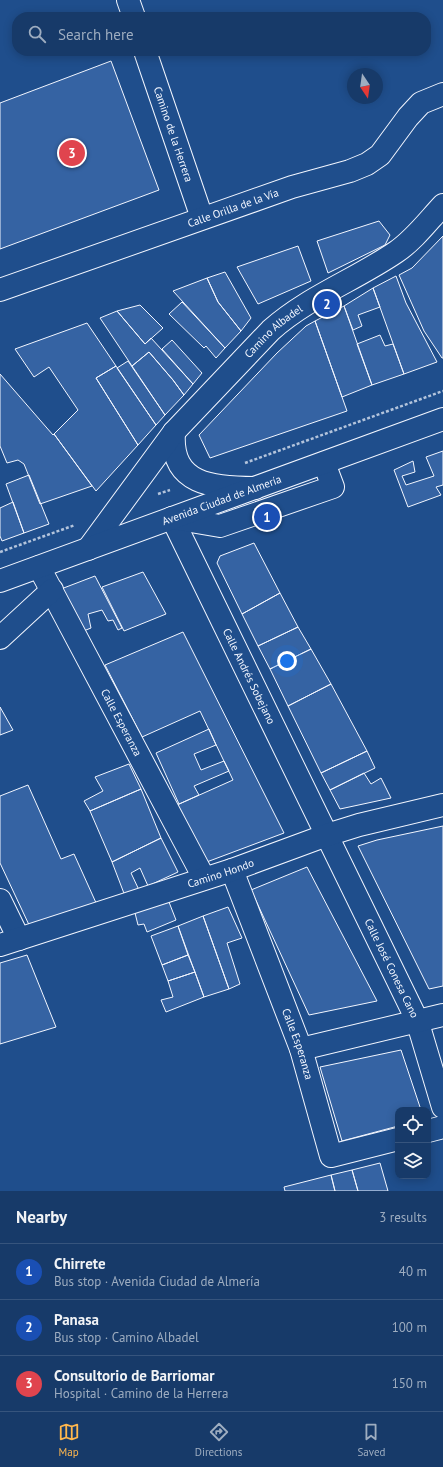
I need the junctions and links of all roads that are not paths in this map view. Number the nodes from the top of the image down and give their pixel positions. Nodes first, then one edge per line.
1 (128, 0) edge
2 (132, 12) edge
3 (147, 56) edge
4 (443, 94) edge
5 (443, 205) edge
6 (202, 218) junction
7 (0, 290) edge
8 (443, 419) edge
9 (174, 432) junction
10 (324, 463) junction
11 (256, 488) junction
12 (172, 518) junction
13 (88, 549) junction
14 (39, 567) junction
15 (0, 581) edge
16 (52, 590) junction
17 (0, 638) edge
18 (443, 805) edge
19 (327, 835) junction
20 (232, 870) junction
21 (204, 878) junction
22 (0, 900) edge
23 (10, 942) edge
24 (443, 1014) edge
25 (417, 1020) junction
26 (301, 1049) junction
27 (443, 1107) edge
28 (443, 1127) edge
29 (431, 1130) edge
30 (395, 1139) edge

1 - 2 street
3 - 6 street, Camino de la Herrera
4 - 6 street, Calle Orilla de la Vía
5 - 9 street, Camino Albadel
6 - 7 street, Calle Orilla de la Vía
8 - 10 street, Avenida Ciudad de Almería
9 - 11 street
9 - 13 street, Camino Albadel
10 - 11 street, Avenida Ciudad de Almería
10 - 12 street
11 - 12 street, Avenida Ciudad de Almería
12 - 13 street, Avenida Ciudad de Almería
12 - 19 street, Calle Andrés Sobejano
13 - 14 street, Avenida Ciudad de Almería
14 - 15 street, Avenida Ciudad de Almería
14 - 16 street, Calle Esperanza
16 - 17 street
16 - 21 street, Calle Esperanza
18 - 19 street, Camino Hondo
19 - 20 street, Camino Hondo
19 - 25 street, Calle José Conesa Cano
20 - 21 street, Camino Hondo
20 - 26 street, Calle Esperanza
21 - 23 street, Camino Hondo
22 - 23 street
24 - 25 street
25 - 26 street
25 - 27 street, Calle José Conesa Cano
26 - 30 street, Calle Esperanza
28 - 29 street

